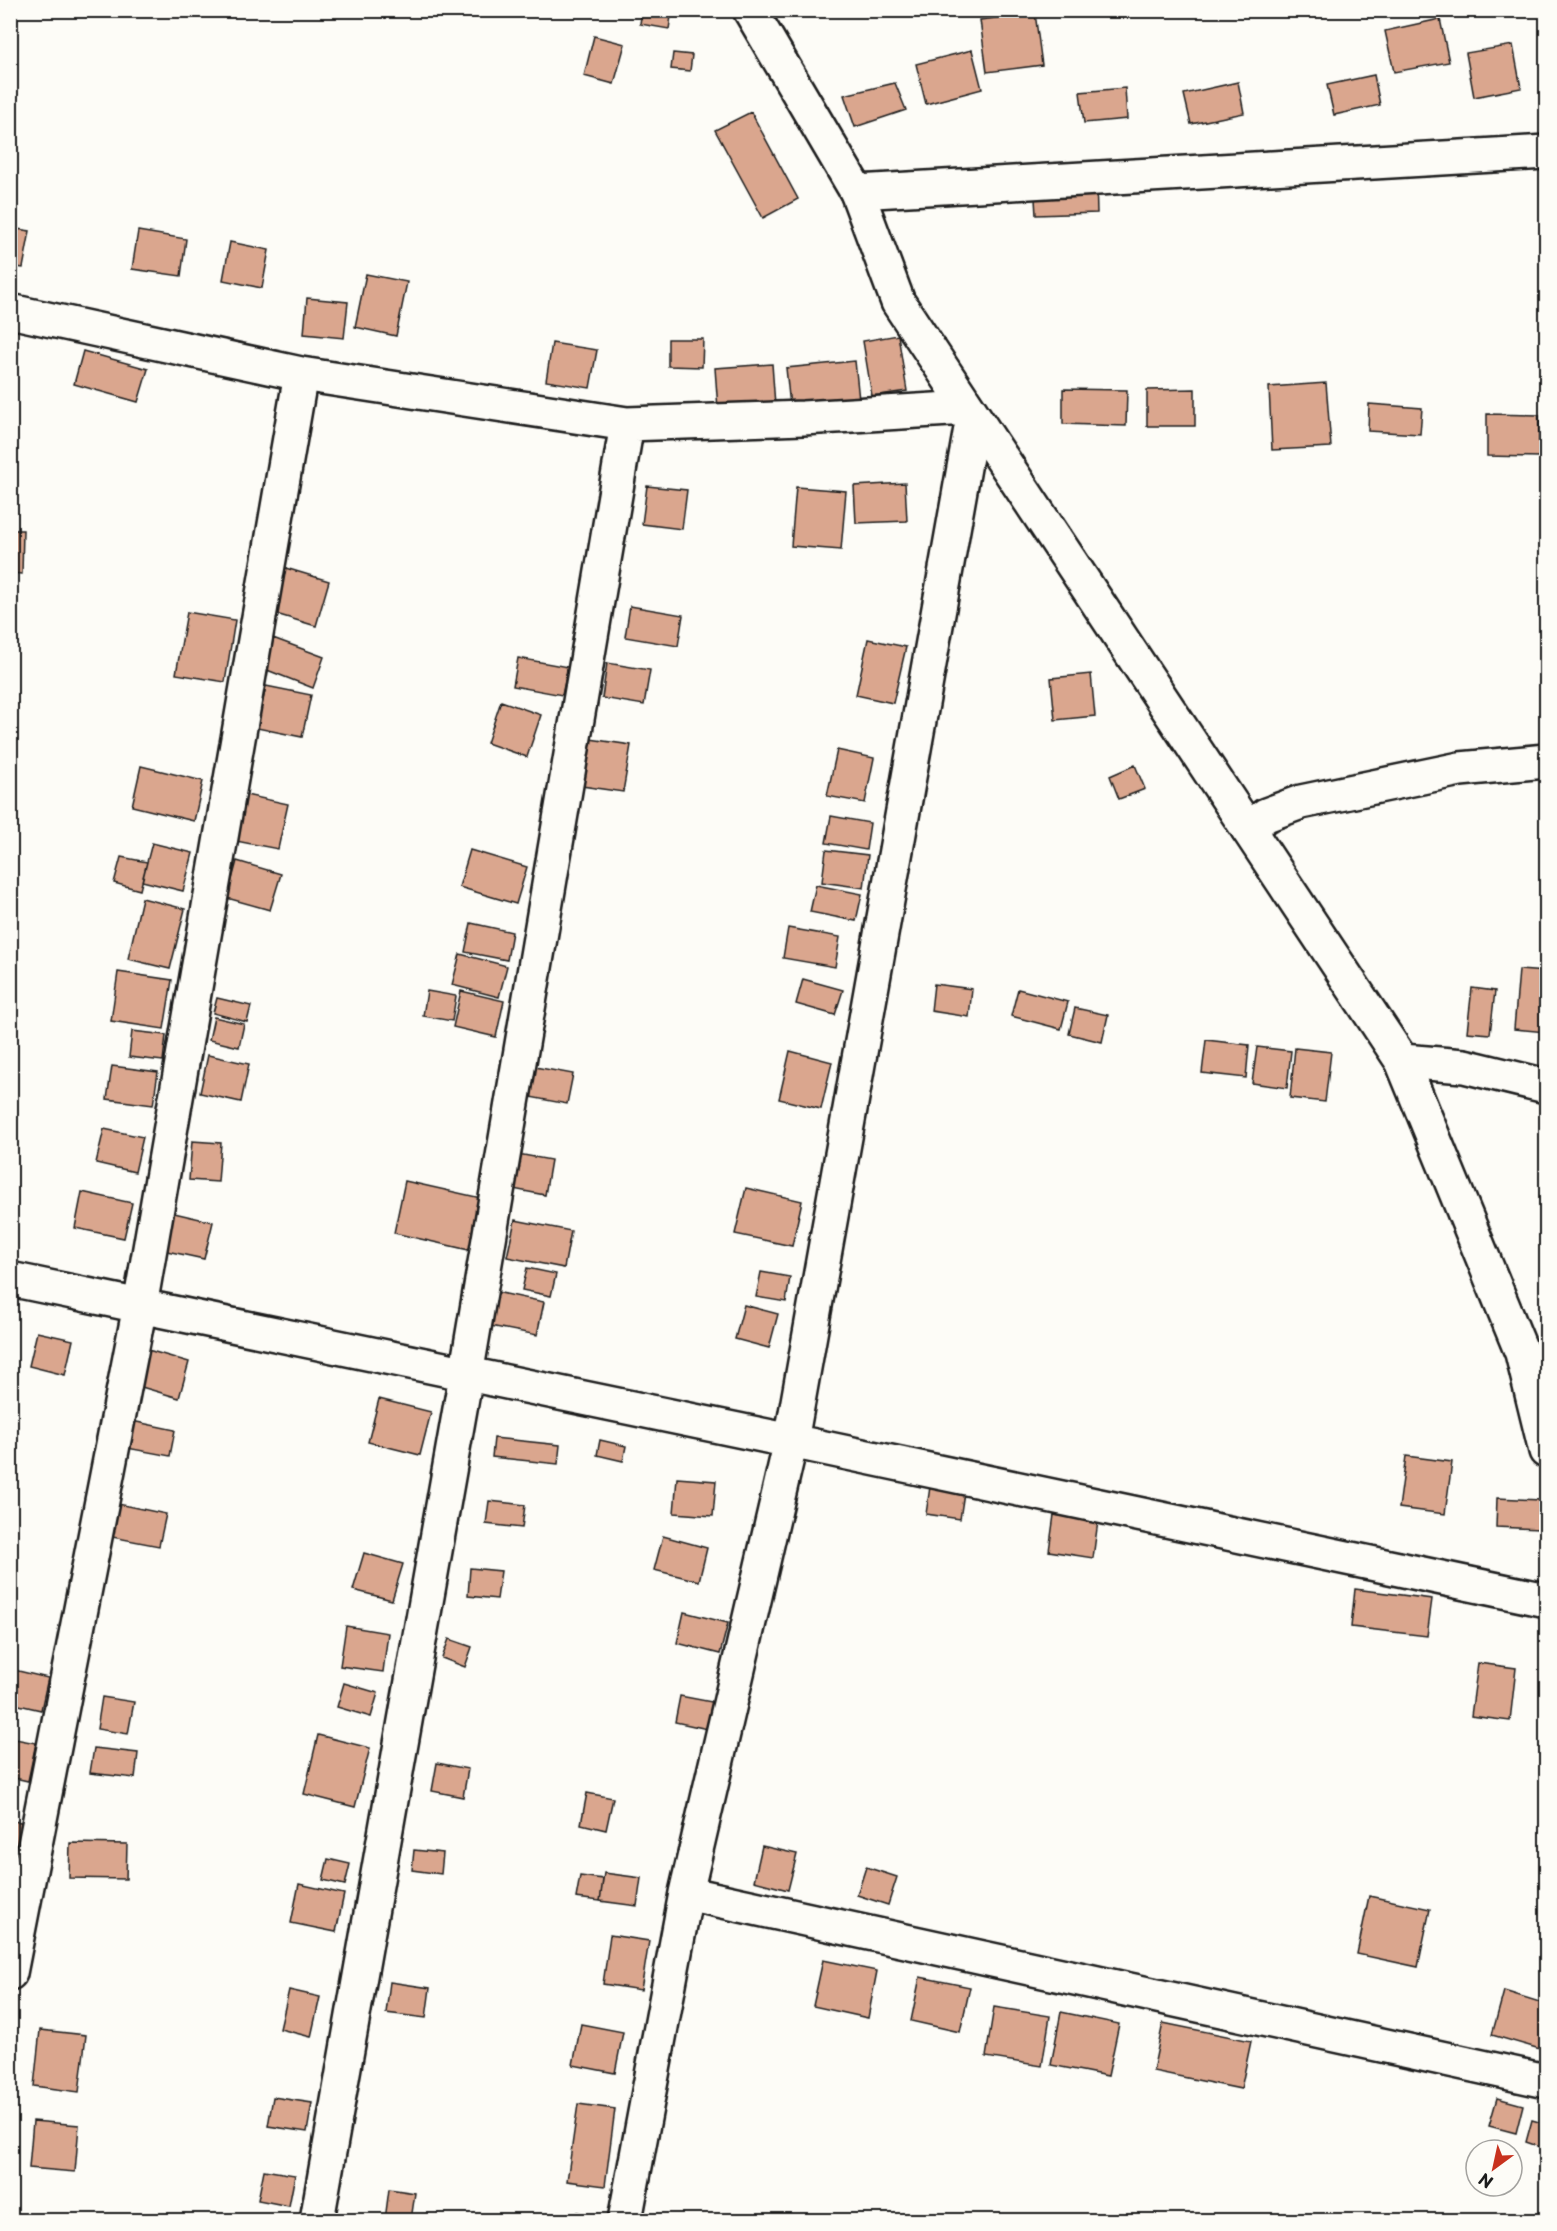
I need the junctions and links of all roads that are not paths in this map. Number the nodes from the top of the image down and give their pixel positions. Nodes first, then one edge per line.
1 (750, 10) edge
2 (1546, 152) edge
3 (857, 192) junction
4 (10, 311) edge
5 (301, 374) junction
6 (970, 412) junction
7 (627, 424) junction
8 (1546, 761) edge
9 (1248, 829) junction
10 (1402, 1061) junction
11 (1546, 1086) edge
12 (10, 1280) edge
13 (140, 1306) junction
14 (466, 1375) junction
15 (791, 1441) junction
16 (1546, 1451) edge
17 (1546, 1600) edge
18 (686, 1893) junction
19 (10, 1972) edge
20 (1546, 2081) edge
21 (317, 2220) edge
22 (625, 2220) edge

1 - 3 street
2 - 3 street
3 - 6 street
4 - 5 street
5 - 7 street
5 - 13 street
6 - 7 street
6 - 9 street
6 - 15 street
7 - 14 street
8 - 9 street
9 - 10 street
10 - 11 street
10 - 16 street
12 - 13 street
13 - 14 street
13 - 19 street
14 - 15 street
14 - 21 street
15 - 17 street
15 - 18 street
18 - 20 street
18 - 22 street

